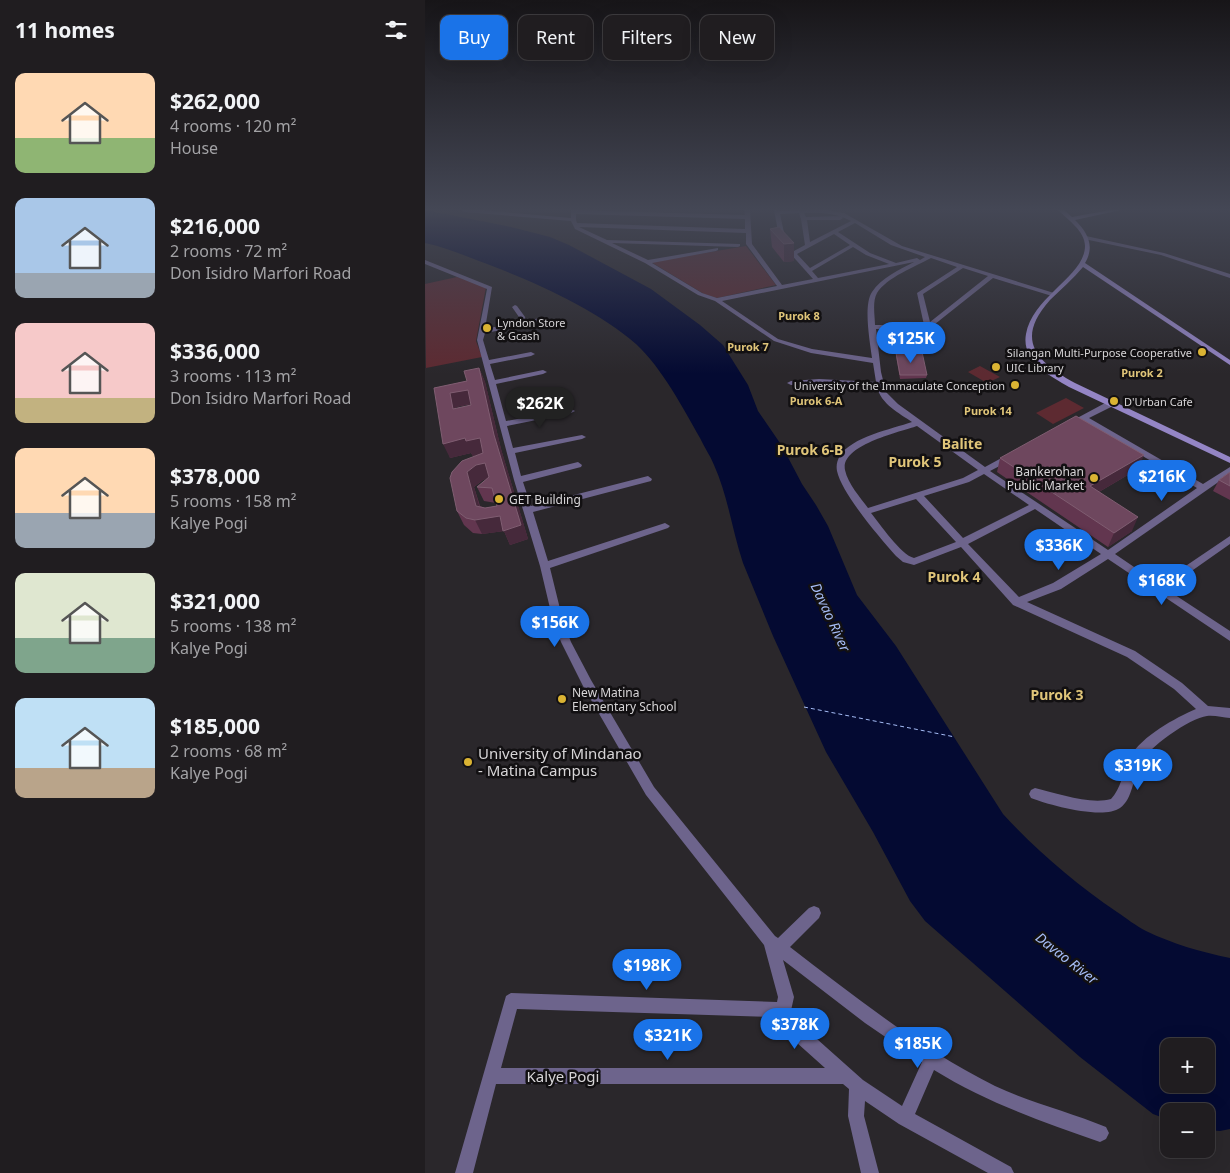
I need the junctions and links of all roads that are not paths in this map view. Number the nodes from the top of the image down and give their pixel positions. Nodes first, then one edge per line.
1 (432, 265) edge
2 (652, 265) edge
3 (764, 265) edge
4 (803, 265) edge
5 (820, 265) edge
6 (891, 265) edge
7 (915, 265) edge
8 (952, 265) edge
9 (1081, 265) edge
10 (1083, 265) edge
11 (1195, 265) edge
12 (961, 267) junction
13 (809, 271) junction
14 (991, 276) junction
15 (1230, 276) edge
16 (816, 279) junction
17 (780, 286) junction
18 (1052, 294) junction
19 (717, 300) junction
20 (515, 307) dead end
21 (545, 319) dead end
22 (523, 324) junction
23 (928, 326) junction
24 (873, 327) junction
25 (481, 332) junction
26 (531, 354) dead end
27 (876, 361) junction
28 (486, 363) junction
29 (1230, 363) edge
30 (543, 372) dead end
31 (492, 382) junction
32 (791, 383) dead end
33 (881, 385) junction
34 (1110, 404) junction
35 (571, 411) dead end
36 (1083, 418) junction
37 (918, 423) junction
38 (504, 424) junction
39 (1059, 431) edge
40 (583, 437) dead end
41 (511, 451) junction
42 (1019, 452) edge
43 (1230, 460) edge
44 (578, 465) dead end
45 (1230, 470) edge
46 (985, 471) junction
47 (648, 479) dead end
48 (519, 480) junction
49 (1203, 488) junction
50 (918, 495) junction
51 (1035, 505) junction
52 (528, 510) junction
53 (867, 512) junction
54 (665, 526) dead end
55 (1230, 539) edge
56 (962, 544) junction
57 (1109, 554) junction
58 (545, 566) junction
59 (1159, 589) junction
60 (1017, 602) junction
61 (1230, 637) edge
62 (1206, 711) junction
63 (1230, 713) edge
64 (1035, 794) dead end
65 (814, 913) dead end
66 (775, 944) junction
67 (783, 1010) junction
68 (931, 1059) junction
69 (491, 1076) junction
70 (851, 1081) junction
71 (905, 1118) junction
72 (1100, 1133) dead end
73 (464, 1173) edge
74 (870, 1173) edge
75 (1005, 1173) edge

1 - 25 street
2 - 19 street
3 - 17 street
4 - 13 street
5 - 13 street
6 - 16 street
7 - 24 street
8 - 12 street
9 - 18 main road
10 - 29 main road
11 - 15 street
12 - 14 street
12 - 23 street
13 - 16 street
14 - 18 street
14 - 23 street
16 - 17 street
17 - 19 street
18 - 34 main road
19 - 27 street
20 - 22 street
21 - 22 street
22 - 25 street
23 - 24 street
24 - 27 street
25 - 28 street
26 - 28 street
27 - 33 street
28 - 31 street
30 - 31 street
31 - 38 street
32 - 33 street
33 - 37 street
34 - 36 street
34 - 43 main road
35 - 38 street
36 - 39 street
36 - 49 street
37 - 46 street
37 - 53 street
38 - 41 street
40 - 41 street
41 - 48 street
42 - 46 street
44 - 48 street
45 - 49 street
46 - 50 street
46 - 51 street
47 - 52 street
48 - 52 street
49 - 57 street
50 - 53 street
50 - 56 street
51 - 56 street
51 - 57 street
52 - 58 street
53 - 56 street
54 - 58 street
55 - 59 street
56 - 60 street
57 - 59 street
57 - 60 street
58 - 66 street
59 - 61 street
60 - 62 street
62 - 63 street
62 - 64 street
65 - 66 street
66 - 67 street
66 - 68 street
67 - 69 street
67 - 70 street
68 - 71 street
68 - 72 street
69 - 70 street, Kalye Pogi
69 - 73 street
70 - 71 street
70 - 74 street
71 - 75 street

